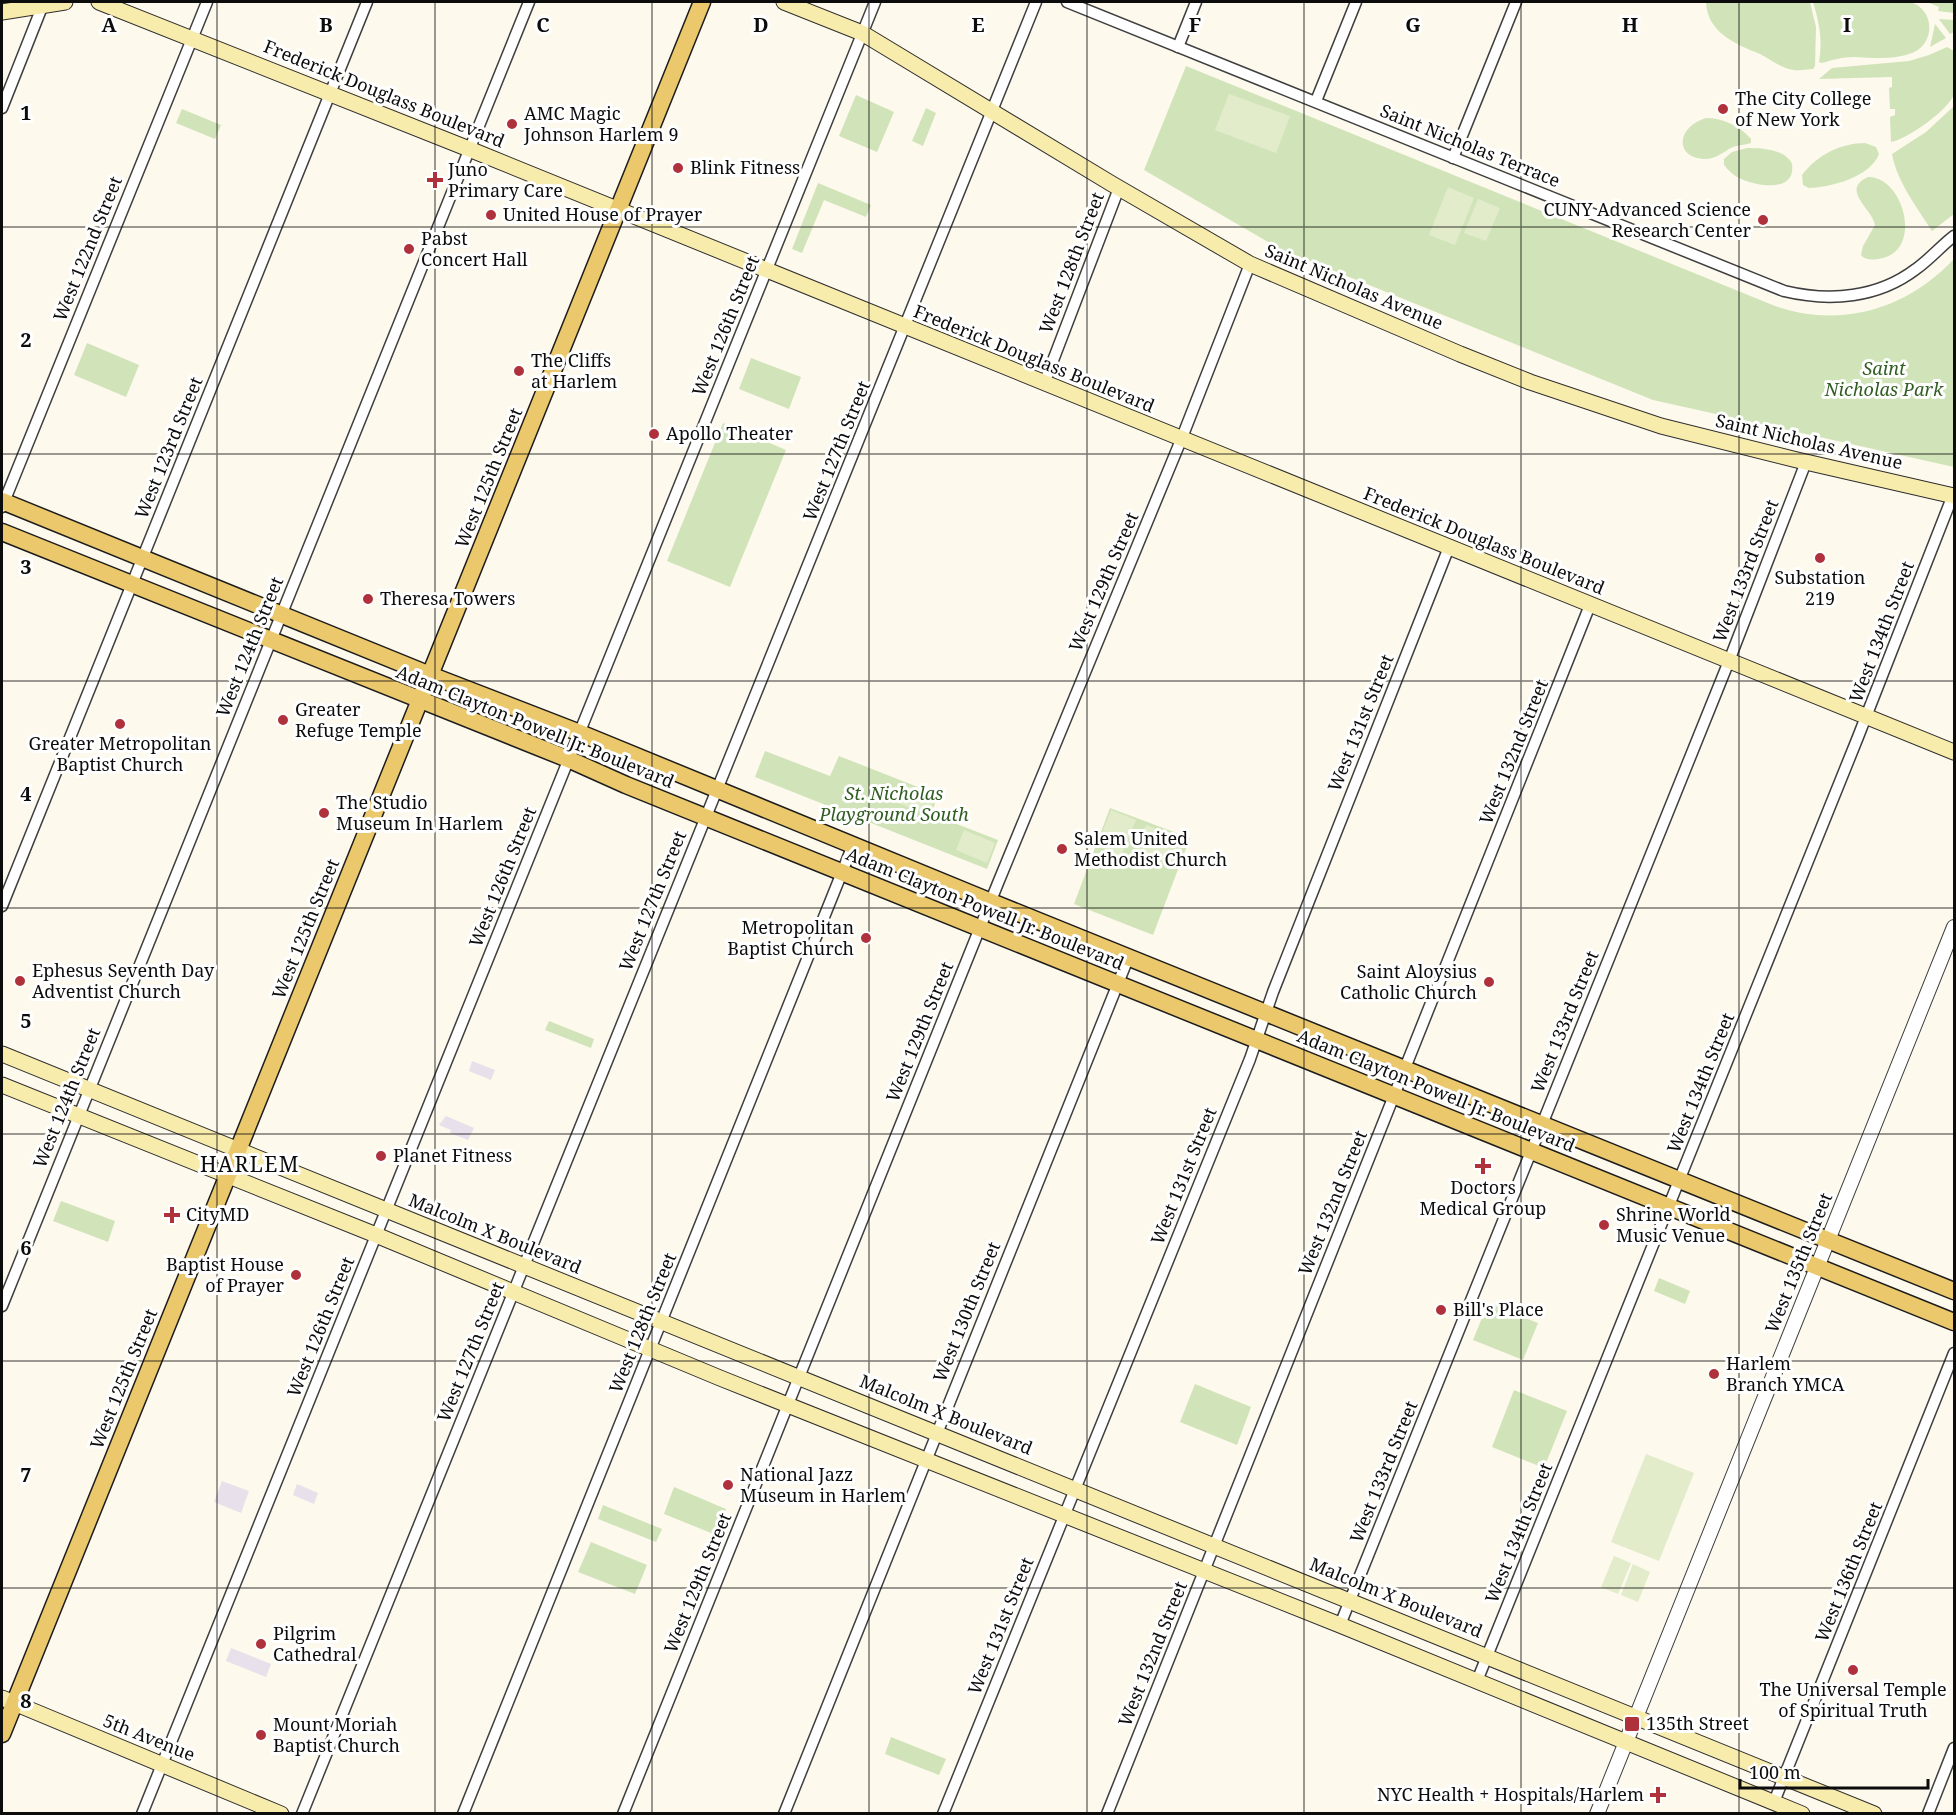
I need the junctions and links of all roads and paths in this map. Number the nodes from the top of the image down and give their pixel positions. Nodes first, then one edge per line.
1 (64, 2) edge
2 (99, 2) edge
3 (207, 2) edge
4 (367, 2) edge
5 (529, 2) edge
6 (702, 2) edge
7 (784, 2) edge
8 (875, 2) edge
9 (1036, 2) edge
10 (1067, 2) edge
11 (1196, 2) edge
12 (1356, 2) edge
13 (1516, 2) edge
14 (44, 3) edge
15 (2, 12) edge
16 (862, 33) junction
17 (190, 39) junction
18 (1178, 47) junction
19 (329, 94) junction
20 (1316, 101) junction
21 (2, 108) edge
22 (992, 112) junction
23 (469, 149) junction
24 (1453, 158) junction
25 (1119, 188) junction
26 (618, 210) junction
27 (1954, 236) edge
28 (1251, 264) junction
29 (766, 271) junction
30 (906, 328) junction
31 (1044, 384) junction
32 (1182, 440) junction
33 (1806, 462) junction
34 (1954, 496) edge
35 (2, 504) edge
36 (2, 532) edge
37 (1449, 547) junction
38 (142, 559) junction
39 (132, 585) junction
40 (1590, 605) junction
41 (281, 614) junction
42 (270, 641) junction
43 (1729, 661) junction
44 (430, 675) junction
45 (420, 701) junction
46 (1866, 717) junction
47 (580, 733) junction
48 (1954, 752) edge
49 (568, 759) junction
50 (716, 790) junction
51 (705, 817) junction
52 (854, 845) junction
53 (842, 872) junction
54 (991, 902) junction
55 (2, 906) edge
56 (980, 927) junction
57 (1954, 927) edge
58 (1129, 956) junction
59 (1118, 984) junction
60 (1266, 1012) junction
61 (1256, 1040) junction
62 (2, 1054) edge
63 (1405, 1069) junction
64 (2, 1085) edge
65 (88, 1091) junction
66 (1394, 1096) junction
67 (78, 1116) junction
68 (1542, 1124) junction
69 (238, 1150) junction
70 (1531, 1150) junction
71 (228, 1176) junction
72 (1680, 1180) junction
73 (1669, 1206) junction
74 (386, 1210) junction
75 (376, 1235) junction
76 (1828, 1240) junction
77 (524, 1267) junction
78 (1817, 1267) junction
79 (1954, 1291) edge
80 (513, 1292) junction
81 (2, 1306) edge
82 (661, 1322) junction
83 (1954, 1322) edge
84 (650, 1349) junction
85 (1954, 1353) edge
86 (799, 1376) junction
87 (788, 1405) junction
88 (936, 1433) junction
89 (925, 1460) junction
90 (1074, 1488) junction
91 (1063, 1516) junction
92 (1214, 1546) junction
93 (1204, 1572) junction
94 (1350, 1600) junction
95 (1340, 1626) junction
96 (1487, 1657) junction
97 (1477, 1681) junction
98 (8, 1701) edge
99 (1636, 1717) junction
100 (2, 1734) edge
101 (1625, 1742) junction
102 (1954, 1748) edge
103 (162, 1764) junction
104 (1784, 1777) junction
105 (1774, 1802) junction
106 (142, 1814) edge
107 (281, 1814) edge
108 (302, 1814) edge
109 (463, 1814) edge
110 (623, 1814) edge
111 (784, 1814) edge
112 (943, 1814) edge
113 (1107, 1814) edge
114 (1597, 1814) edge
115 (1802, 1814) edge
116 (1874, 1814) edge
117 (1928, 1814) edge

1 - 14 main road
2 - 17 main road, Frederick Douglass Boulevard
3 - 17 street, West 122nd Street
4 - 19 street, West 123rd Street
5 - 23 street, West 124th Street
6 - 26 main road, West 125th Street
7 - 16 main road, Saint Nicholas Avenue
8 - 16 street, West 126th Street
9 - 22 street, West 127th Street
10 - 18 street, Saint Nicholas Terrace
11 - 18 street
12 - 20 street
13 - 24 street
14 - 15 main road
14 - 21 street
16 - 22 main road, Saint Nicholas Avenue
16 - 29 street, West 126th Street
17 - 19 main road, Frederick Douglass Boulevard
17 - 35 street, West 122nd Street
18 - 20 street, Saint Nicholas Terrace
19 - 23 main road, Frederick Douglass Boulevard
19 - 38 street, West 123rd Street
20 - 24 street, Saint Nicholas Terrace
22 - 25 main road, Saint Nicholas Avenue
22 - 30 street, West 127th Street
23 - 26 main road, Frederick Douglass Boulevard
23 - 41 street, West 124th Street
24 - 27 street, Saint Nicholas Terrace
25 - 28 main road, Saint Nicholas Avenue
25 - 31 street, West 128th Street
26 - 29 main road, Frederick Douglass Boulevard
26 - 44 main road, West 125th Street
28 - 32 street, West 129th Street
28 - 33 main road, Saint Nicholas Avenue
29 - 30 main road, Frederick Douglass Boulevard
29 - 47 street, West 126th Street
30 - 31 main road, Frederick Douglass Boulevard
30 - 50 street, West 127th Street
31 - 32 main road, Frederick Douglass Boulevard
32 - 37 main road, Frederick Douglass Boulevard
32 - 54 street, West 129th Street
33 - 34 main road, Saint Nicholas Avenue
33 - 43 street, West 133rd Street
34 - 46 street, West 134th Street
35 - 38 main road, Adam Clayton Powell Jr. Boulevard
36 - 39 main road, Adam Clayton Powell Jr. Boulevard
37 - 40 main road, Frederick Douglass Boulevard
37 - 60 street, West 131st Street
38 - 39 street, West 123rd Street
38 - 41 main road, Adam Clayton Powell Jr. Boulevard
39 - 42 main road, Adam Clayton Powell Jr. Boulevard
39 - 55 street, West 123rd Street
40 - 43 main road, Frederick Douglass Boulevard
40 - 63 street, West 132nd Street
41 - 42 street, West 124th Street
41 - 44 main road, Adam Clayton Powell Jr. Boulevard
42 - 45 main road, Adam Clayton Powell Jr. Boulevard
42 - 65 street, West 124th Street
43 - 46 main road, Frederick Douglass Boulevard
43 - 68 street, West 133rd Street
44 - 45 main road, West 125th Street
44 - 47 main road, Adam Clayton Powell Jr. Boulevard
45 - 49 main road, Adam Clayton Powell Jr. Boulevard
45 - 69 main road, West 125th Street
46 - 48 main road, Frederick Douglass Boulevard
46 - 72 street, West 134th Street
47 - 49 street, West 126th Street
47 - 50 main road, Adam Clayton Powell Jr. Boulevard
49 - 51 main road, Adam Clayton Powell Jr. Boulevard
49 - 74 street, West 126th Street
50 - 51 street, West 127th Street
50 - 52 main road, Adam Clayton Powell Jr. Boulevard
51 - 53 main road, Adam Clayton Powell Jr. Boulevard
51 - 77 street, West 127th Street
52 - 53 street, West 128th Street
52 - 54 main road, Adam Clayton Powell Jr. Boulevard
53 - 56 main road, Adam Clayton Powell Jr. Boulevard
53 - 82 street, West 128th Street
54 - 56 street, West 129th Street
54 - 58 main road, Adam Clayton Powell Jr. Boulevard
56 - 59 main road, Adam Clayton Powell Jr. Boulevard
56 - 86 street, West 129th Street
57 - 76 street, West 135th Street
58 - 59 street, West 130th Street
58 - 60 main road, Adam Clayton Powell Jr. Boulevard
59 - 61 main road, Adam Clayton Powell Jr. Boulevard
59 - 88 street, West 130th Street
60 - 61 street, West 131st Street
60 - 63 main road, Adam Clayton Powell Jr. Boulevard
61 - 66 main road, Adam Clayton Powell Jr. Boulevard
61 - 90 street, West 131st Street
62 - 65 main road, Malcolm X Boulevard
63 - 66 street, West 132nd Street
63 - 68 main road, Adam Clayton Powell Jr. Boulevard
64 - 67 main road
65 - 67 street, West 124th Street
65 - 69 main road, Malcolm X Boulevard
66 - 70 main road, Adam Clayton Powell Jr. Boulevard
66 - 92 street, West 132nd Street
67 - 71 main road
67 - 81 street, West 124th Street
68 - 70 street, West 133rd Street
68 - 72 main road, Adam Clayton Powell Jr. Boulevard
69 - 71 main road, West 125th Street
69 - 74 main road, Malcolm X Boulevard
70 - 73 main road, Adam Clayton Powell Jr. Boulevard
70 - 94 street, West 133rd Street
71 - 75 main road
71 - 98 main road, West 125th Street
72 - 73 street, West 134th Street
72 - 76 main road, Adam Clayton Powell Jr. Boulevard
73 - 78 main road, Adam Clayton Powell Jr. Boulevard
73 - 96 street, West 134th Street
74 - 75 street, West 126th Street
74 - 77 main road, Malcolm X Boulevard
75 - 80 main road
75 - 103 street, West 126th Street
76 - 78 street, West 135th Street
76 - 79 main road, Adam Clayton Powell Jr. Boulevard
77 - 80 street, West 127th Street
77 - 82 main road, Malcolm X Boulevard
78 - 83 main road, Adam Clayton Powell Jr. Boulevard
78 - 99 street, West 135th Street
80 - 84 main road
80 - 108 street, West 127th Street
82 - 84 street, West 128th Street
82 - 86 main road, Malcolm X Boulevard
84 - 87 main road
84 - 109 street, West 128th Street
85 - 104 street, West 136th Street
86 - 87 street, West 129th Street
86 - 88 main road, Malcolm X Boulevard
87 - 89 main road
87 - 110 street, West 129th Street
88 - 89 street, West 130th Street
88 - 90 main road, Malcolm X Boulevard
89 - 91 main road
89 - 111 street, West 130th Street
90 - 91 street, West 131st Street
90 - 92 main road, Malcolm X Boulevard
91 - 93 main road
91 - 112 street, West 131st Street
92 - 93 street, West 132nd Street
92 - 94 main road, Malcolm X Boulevard
93 - 95 main road
93 - 113 street, West 132nd Street
94 - 95 street, West 133rd Street
94 - 96 main road, Malcolm X Boulevard
95 - 97 main road
96 - 97 street, West 134th Street
96 - 99 main road, Malcolm X Boulevard
97 - 101 main road
98 - 100 main road, West 125th Street
98 - 103 main road, 5th Avenue
99 - 101 street, West 135th Street
99 - 104 main road, Malcolm X Boulevard
101 - 105 main road
101 - 114 street, West 135th Street
102 - 117 street
103 - 106 street, West 126th Street
103 - 107 main road, 5th Avenue
104 - 105 street, West 136th Street
104 - 116 main road, Malcolm X Boulevard
105 - 115 main road

